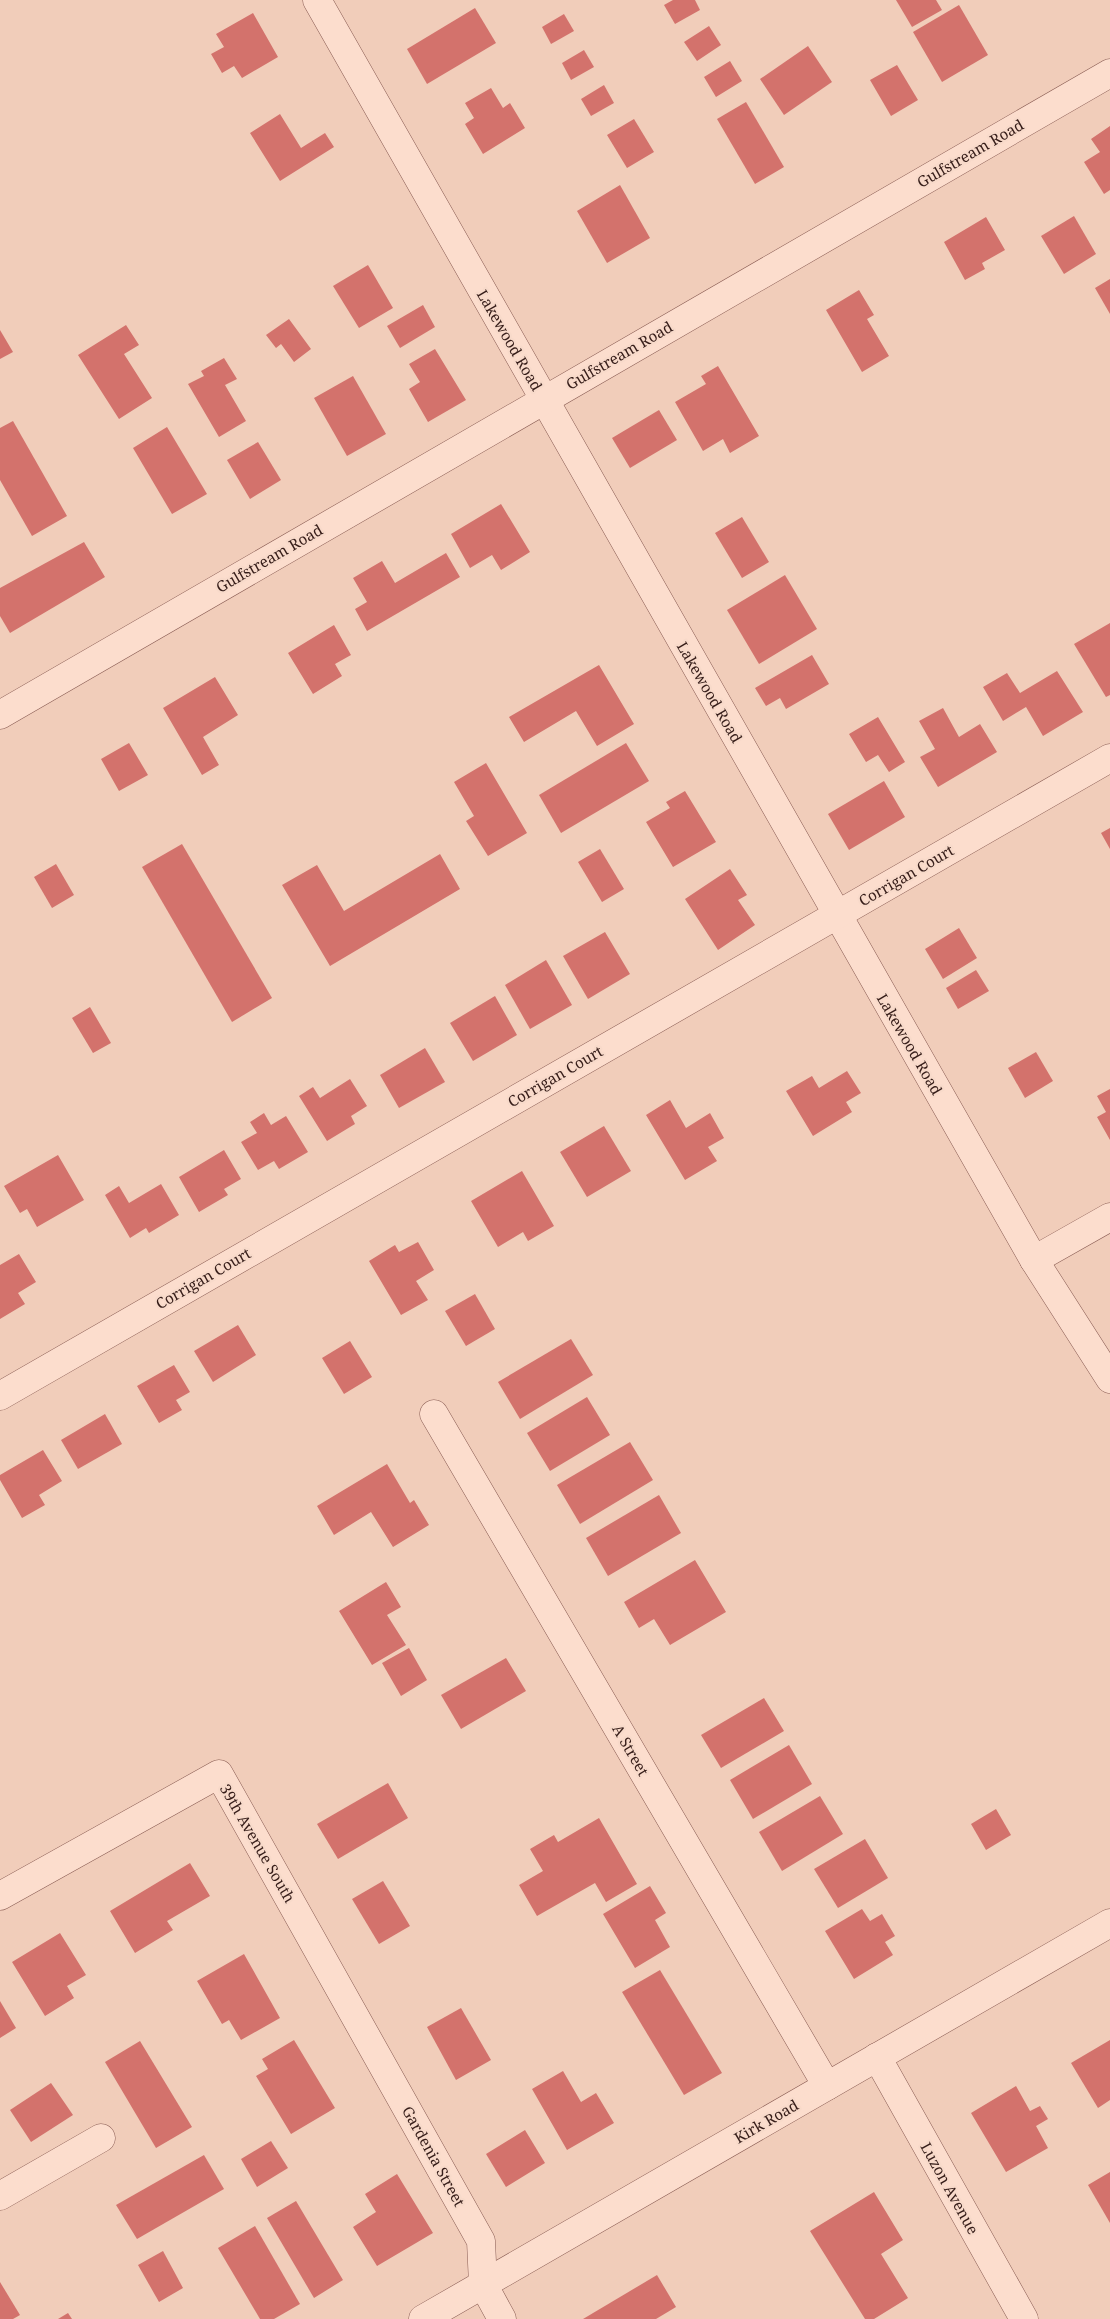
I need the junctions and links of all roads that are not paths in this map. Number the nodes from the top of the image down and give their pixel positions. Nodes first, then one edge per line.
1 (317, 0) edge
2 (1110, 73) edge
3 (544, 399) junction
4 (0, 715) edge
5 (1110, 758) edge
6 (837, 914) junction
7 (1110, 1217) edge
8 (1034, 1260) junction
9 (1110, 1379) edge
10 (0, 1396) edge
11 (434, 1414) dead end
12 (0, 1896) edge
13 (1110, 1923) edge
14 (346, 1999) joint
15 (877, 2057) junction
16 (827, 2086) junction
17 (102, 2138) dead end
18 (0, 2196) edge
19 (483, 2284) junction
20 (422, 2319) edge
21 (502, 2319) edge
22 (1024, 2319) edge

1 - 3 street, Lakewood Road
2 - 3 street, Gulfstream Road
3 - 4 street, Gulfstream Road
3 - 6 street, Lakewood Road
5 - 6 street, Corrigan Court
6 - 8 street, Lakewood Road
6 - 10 street, Corrigan Court
7 - 8 street
8 - 9 street, Lakewood Road
11 - 16 street, A Street
12 - 14 street, 39th Avenue South
13 - 15 street, Kirk Road
14 - 19 street, Gardenia Street
15 - 16 street, Kirk Road
15 - 22 street, Luzon Avenue
16 - 19 street, Kirk Road
17 - 18 street
19 - 20 street, Kirk Road
19 - 21 street, Gardenia Street

